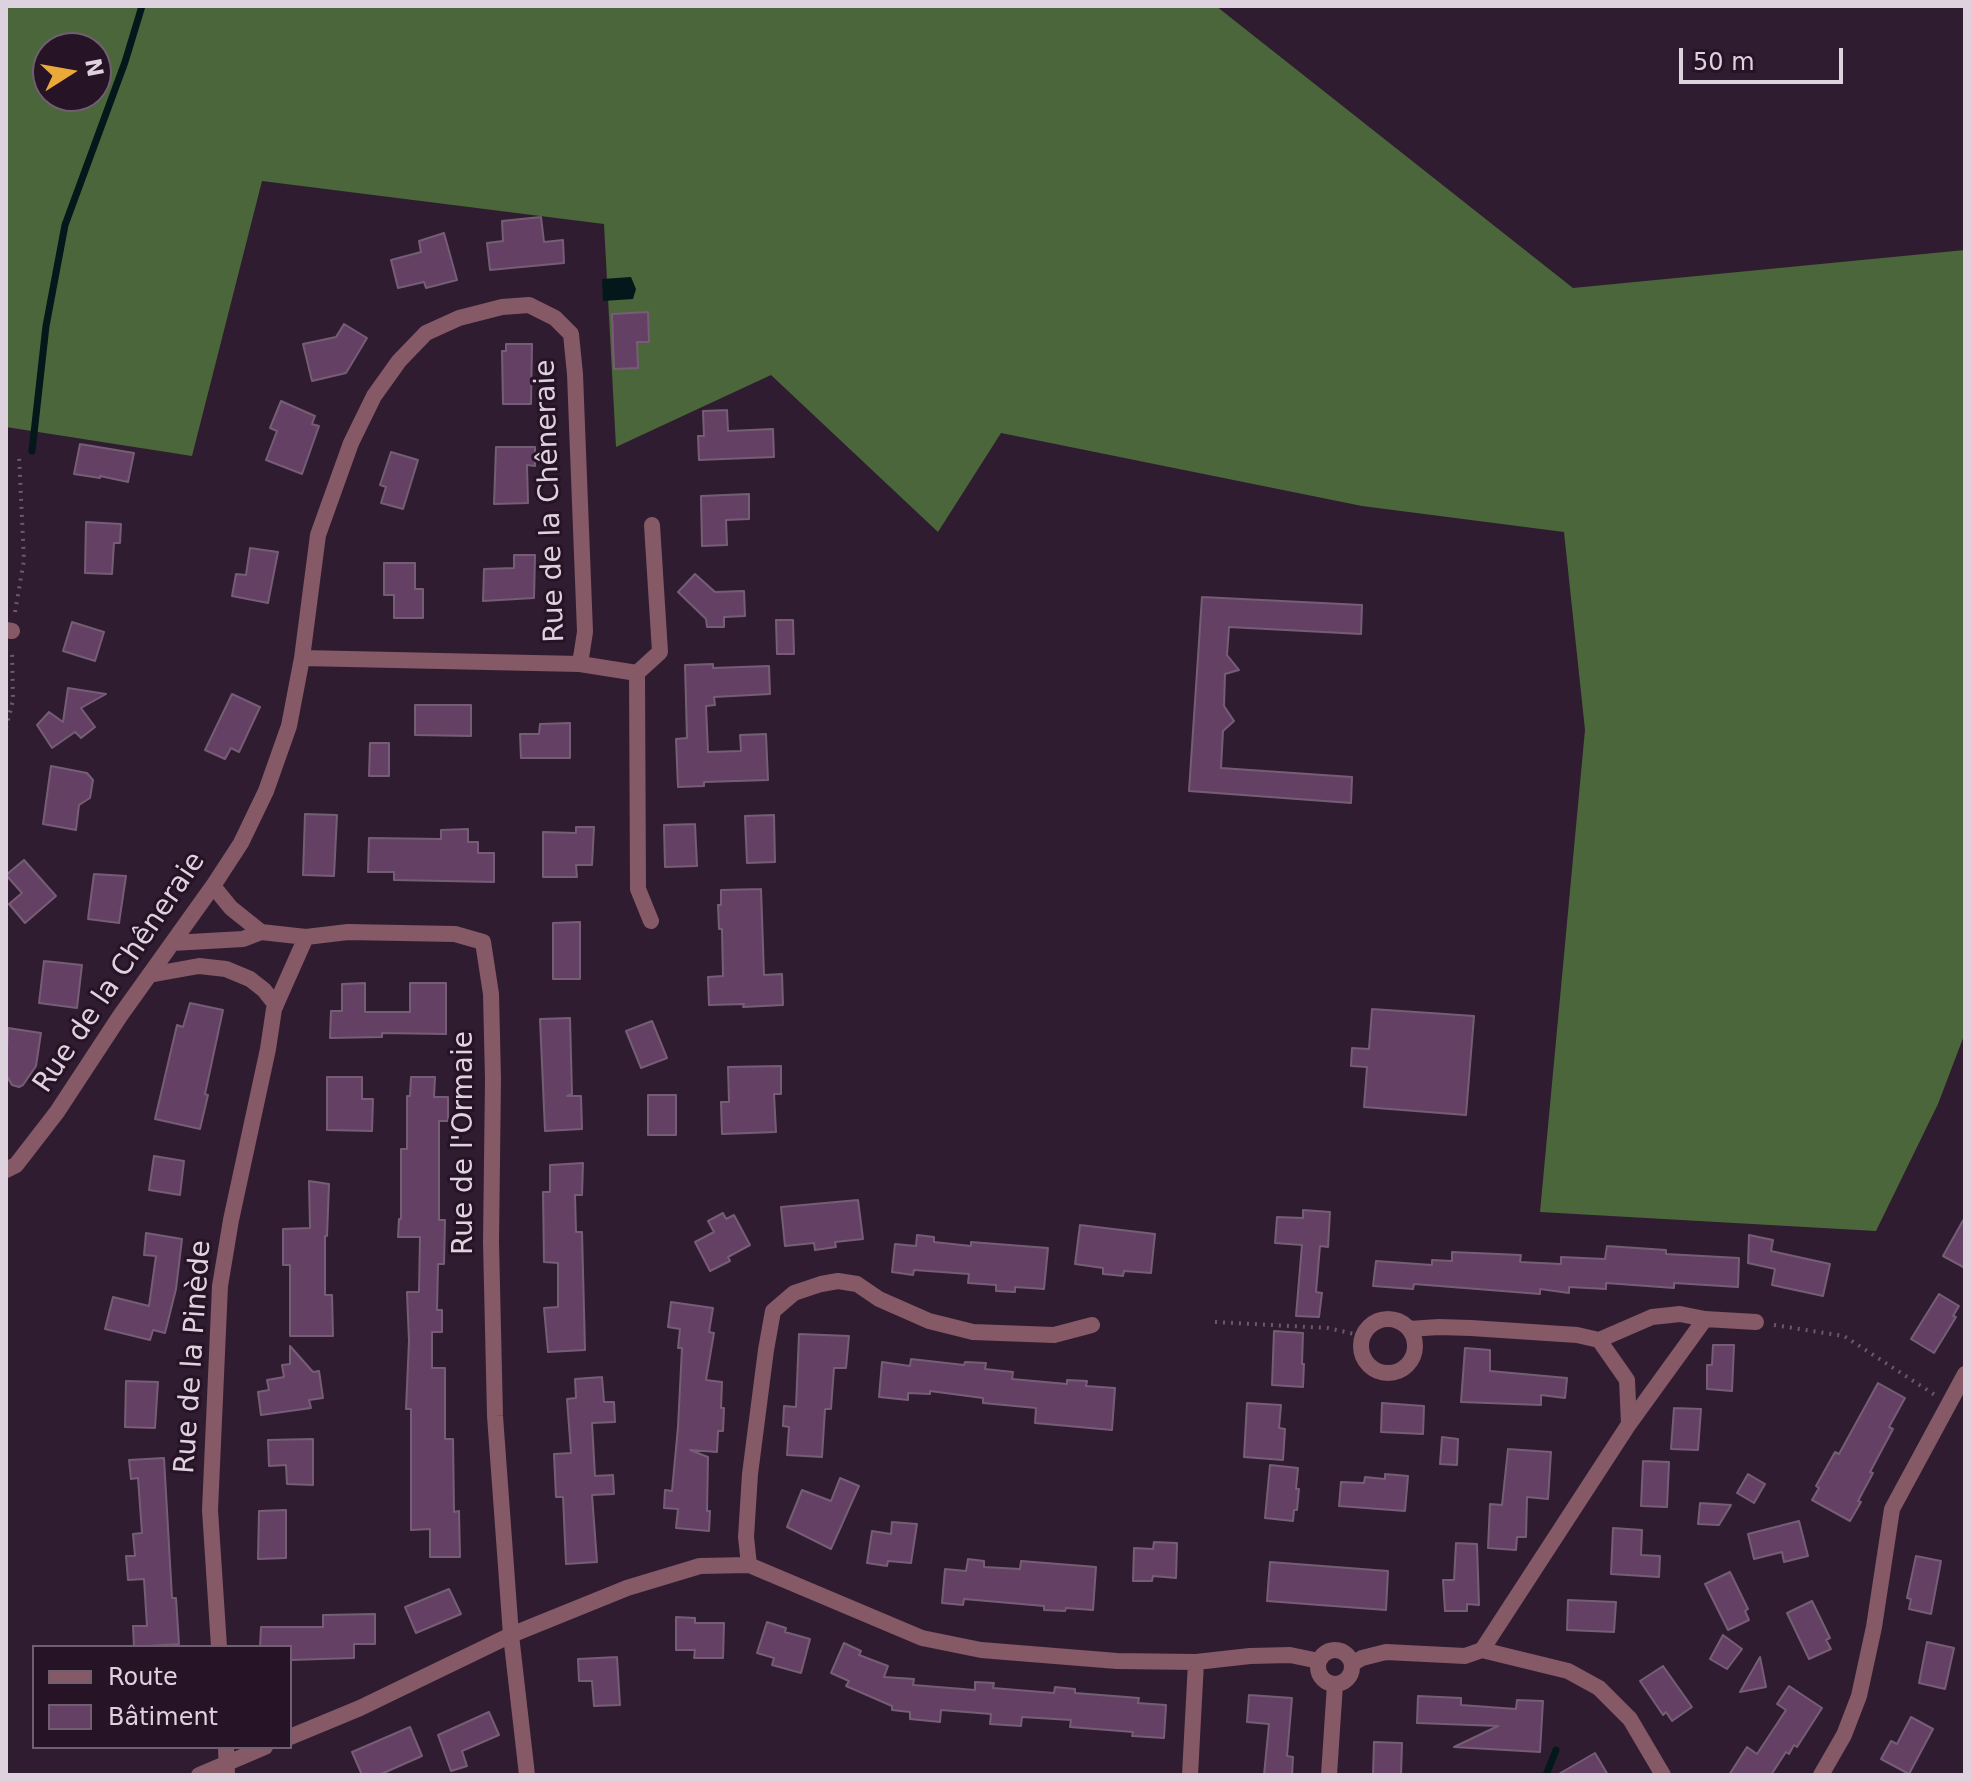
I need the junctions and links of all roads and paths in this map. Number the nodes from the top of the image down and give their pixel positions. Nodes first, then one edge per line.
1 (19, 455) dead end
2 (652, 525) dead end
3 (9, 630) edge
4 (302, 658) junction
5 (580, 664) junction
6 (637, 673) junction
7 (6, 728) edge
8 (213, 886) junction
9 (651, 921) dead end
10 (261, 932) junction
11 (306, 937) junction
12 (172, 943) junction
13 (149, 975) junction
14 (276, 1005) junction
15 (6, 1170) edge
16 (1705, 1319) junction
17 (1215, 1322) dead end
18 (1756, 1322) joint
19 (1092, 1325) dead end
20 (1409, 1329) junction
21 (1363, 1336) junction
22 (1599, 1340) junction
23 (1965, 1374) edge
24 (1948, 1405) junction
25 (1965, 1414) edge
26 (1629, 1424) junction
27 (749, 1565) junction
28 (511, 1635) junction
29 (219, 1645) edge
30 (1482, 1650) junction
31 (1319, 1661) junction
32 (1196, 1662) junction
33 (1352, 1664) junction
34 (1335, 1684) junction
35 (292, 1736) edge
36 (260, 1749) edge
37 (227, 1762) edge
38 (199, 1775) edge
39 (527, 1775) edge
40 (1190, 1775) edge
41 (1329, 1775) edge
42 (1663, 1775) edge
43 (1821, 1775) edge

1 - 3 path
2 - 6 street
3 - 7 path
4 - 5 street, Rue de la Chêneraie
4 - 5 street, Rue de la Chêneraie
4 - 8 street, Rue de la Chêneraie
5 - 6 street
6 - 9 street
8 - 10 street
8 - 12 street, Rue de la Chêneraie
10 - 11 street, Rue de l'Ormaie
10 - 12 street
11 - 14 street, Rue de la Pinède
11 - 28 street, Rue de l'Ormaie
12 - 13 street, Rue de la Chêneraie
13 - 14 street
13 - 15 street, Rue de la Chêneraie
14 - 29 street, Rue de la Pinède
16 - 18 street
16 - 22 street
16 - 26 street
17 - 21 path
18 - 24 path
19 - 27 street
20 - 21 street
20 - 21 street
20 - 22 street
22 - 26 street
23 - 24 street
24 - 25 street
24 - 43 street
26 - 30 street
27 - 28 street
27 - 32 street
28 - 35 street
28 - 39 street
30 - 33 street
30 - 42 street
31 - 32 street
31 - 33 street
31 - 34 street
32 - 40 street
33 - 34 street
34 - 41 street
36 - 37 street
37 - 38 street

